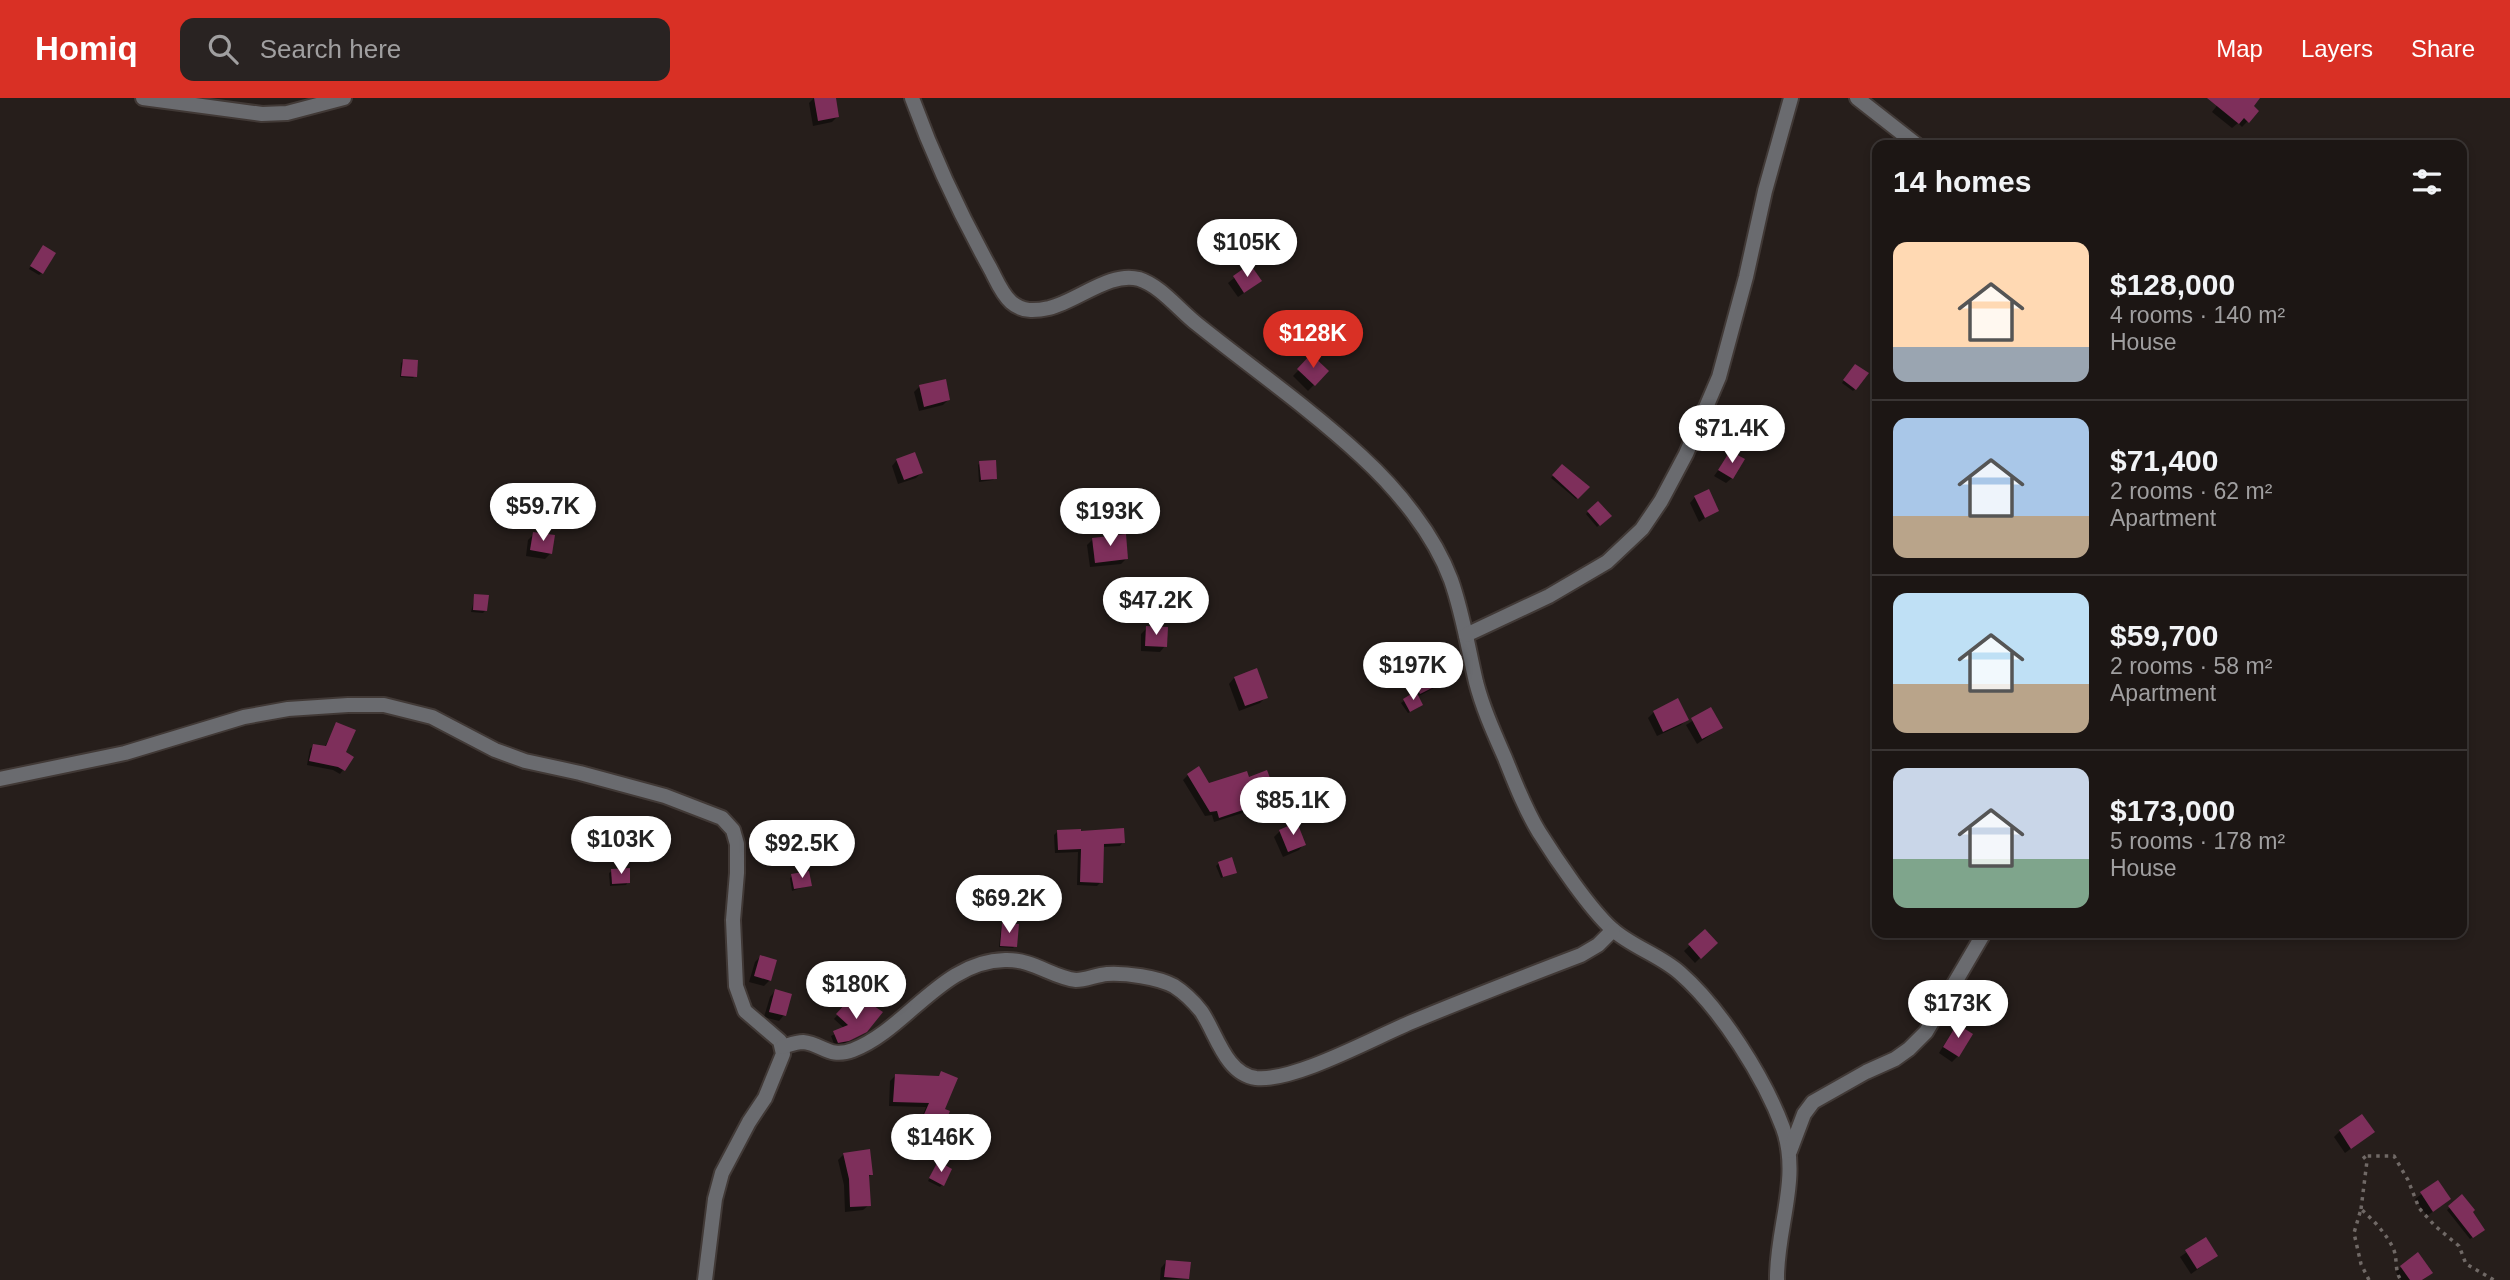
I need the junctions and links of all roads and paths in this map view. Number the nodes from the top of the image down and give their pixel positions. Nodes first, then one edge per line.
1 (143, 98) edge
2 (344, 98) edge
3 (912, 98) edge
4 (1791, 98) edge
5 (1857, 98) edge
6 (1911, 140) edge
7 (1466, 635) junction
8 (0, 779) edge
9 (1613, 930) junction
10 (1980, 938) edge
11 (782, 1047) junction
12 (1790, 1151) junction
13 (2361, 1209) junction
14 (705, 1280) edge
15 (1777, 1280) edge
16 (2369, 1280) edge
17 (2402, 1280) edge
18 (2494, 1280) edge

1 - 2 street
3 - 7 street
4 - 7 street
5 - 6 street
7 - 9 street
8 - 11 street
9 - 11 street
9 - 12 street
10 - 12 street
11 - 14 street
12 - 15 street
13 - 16 path
13 - 17 path
13 - 18 path

